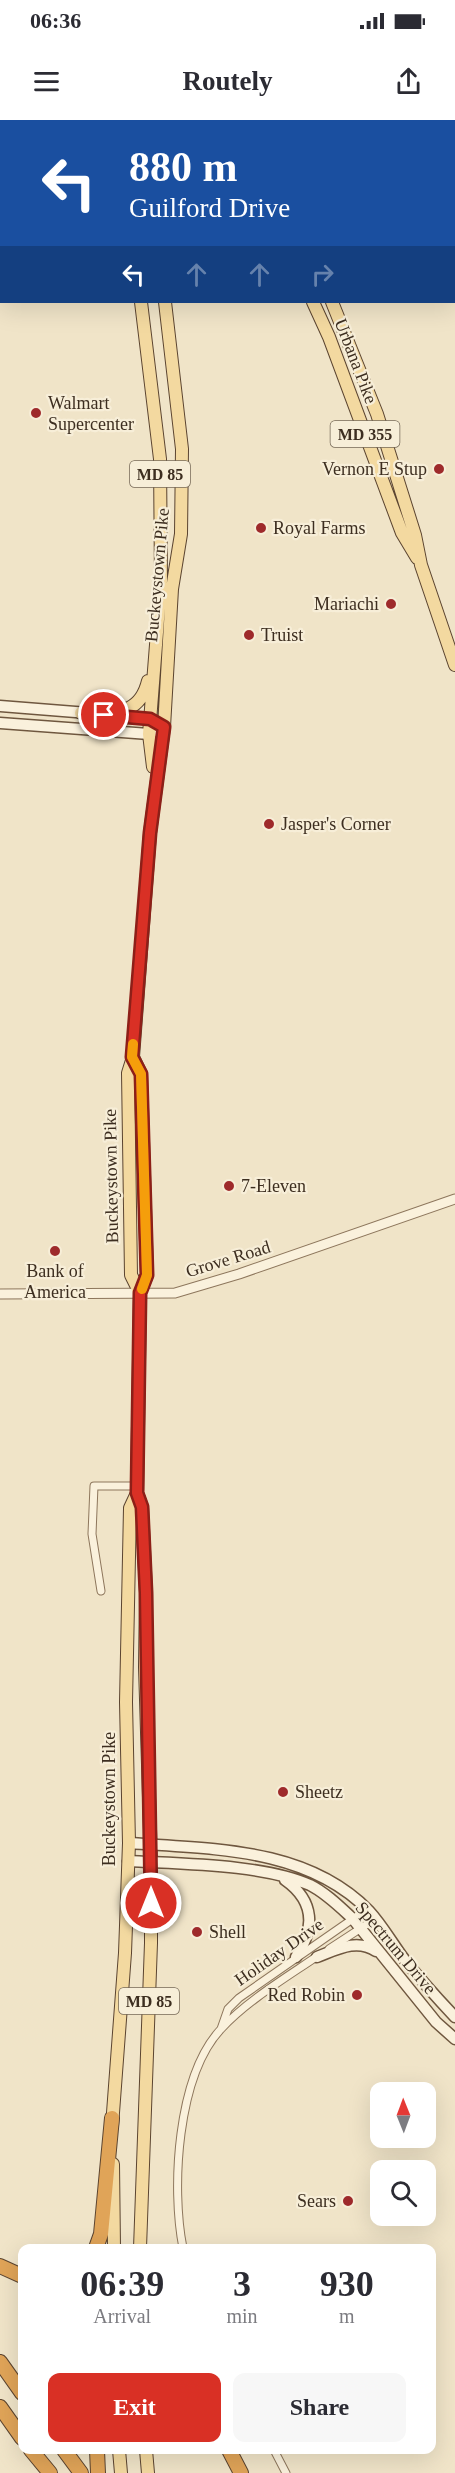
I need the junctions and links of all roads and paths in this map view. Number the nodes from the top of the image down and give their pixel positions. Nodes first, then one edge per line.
1 (141, 303) edge
2 (165, 303) edge
3 (313, 303) edge
4 (332, 303) edge
5 (421, 565) junction
6 (155, 648) junction
7 (455, 665) edge
8 (0, 706) edge
9 (81, 713) junction
10 (150, 719) junction
11 (0, 723) edge
12 (164, 727) junction
13 (149, 734) junction
14 (155, 781) junction
15 (455, 1199) edge
16 (140, 1293) junction
17 (0, 1294) edge
18 (137, 1490) junction
19 (100, 1591) dead end
20 (129, 1843) junction
21 (151, 1844) junction
22 (128, 1861) junction
23 (151, 1862) junction
24 (280, 1877) junction
25 (367, 1909) junction
26 (375, 1919) junction
27 (357, 1923) junction
28 (381, 1954) junction
29 (317, 1957) junction
30 (296, 1958) junction
31 (455, 2017) edge
32 (221, 2029) junction
33 (455, 2039) edge
34 (112, 2118) junction
35 (97, 2244) edge
36 (114, 2244) edge
37 (140, 2244) edge
38 (183, 2244) edge
39 (0, 2266) edge
40 (18, 2274) edge
41 (0, 2362) edge
42 (18, 2387) edge
43 (0, 2407) edge
44 (18, 2432) edge
45 (34, 2454) edge
46 (67, 2454) edge
47 (97, 2454) edge
48 (119, 2454) edge
49 (146, 2454) edge
50 (231, 2454) edge
51 (276, 2454) edge
52 (78, 2468) edge
53 (50, 2473) edge
54 (98, 2473) edge
55 (121, 2473) edge
56 (148, 2473) edge
57 (241, 2473) edge
58 (286, 2473) edge

1 - 6 main road, Buckeystown Pike / MD 85
2 - 12 main road, Buckeystown Pike / MD 85
3 - 5 main road, Urbana Pike / MD 355
4 - 5 main road, Urbana Pike / MD 355
5 - 7 main road, Urbana Pike / MD 355
6 - 9 main road
6 - 10 main road, Buckeystown Pike / MD 85
8 - 9 main road
9 - 10 main road
10 - 12 main road
10 - 13 main road, Buckeystown Pike / MD 85
11 - 13 main road
12 - 13 main road
12 - 14 main road, Buckeystown Pike / MD 85
13 - 14 main road, Buckeystown Pike / MD 85
14 - 16 main road, Buckeystown Pike / MD 85
15 - 16 street, Grove Road
16 - 17 street, Grove Road
16 - 18 main road, Buckeystown Pike / MD 85
18 - 19 street
18 - 20 main road, Buckeystown Pike / MD 85
18 - 21 main road, Buckeystown Pike / MD 85
20 - 21 main road, Spectrum Drive
20 - 22 main road, Buckeystown Pike / MD 85
21 - 23 main road, Buckeystown Pike / MD 85
21 - 25 main road, Spectrum Drive
22 - 23 main road, Spectrum Drive
22 - 34 main road, Buckeystown Pike / MD 85
23 - 24 main road, Spectrum Drive
23 - 37 main road, Buckeystown Pike / MD 85
24 - 27 main road, Spectrum Drive
24 - 30 main road
25 - 26 main road, Spectrum Drive
25 - 27 street, Holiday Drive
26 - 27 street, Holiday Drive
26 - 31 main road, Spectrum Drive
27 - 28 main road, Spectrum Drive
27 - 29 street, Holiday Drive
27 - 30 street, Holiday Drive
28 - 29 main road
28 - 33 main road, Spectrum Drive
29 - 32 street, Holiday Drive
30 - 32 street, Holiday Drive
32 - 38 street, Holiday Drive
34 - 35 highway
34 - 36 main road, Buckeystown Pike / MD 85
39 - 40 highway
41 - 42 highway
43 - 44 highway
45 - 53 highway
46 - 52 highway
47 - 54 highway
48 - 55 main road
49 - 56 main road
50 - 57 highway
51 - 58 street

